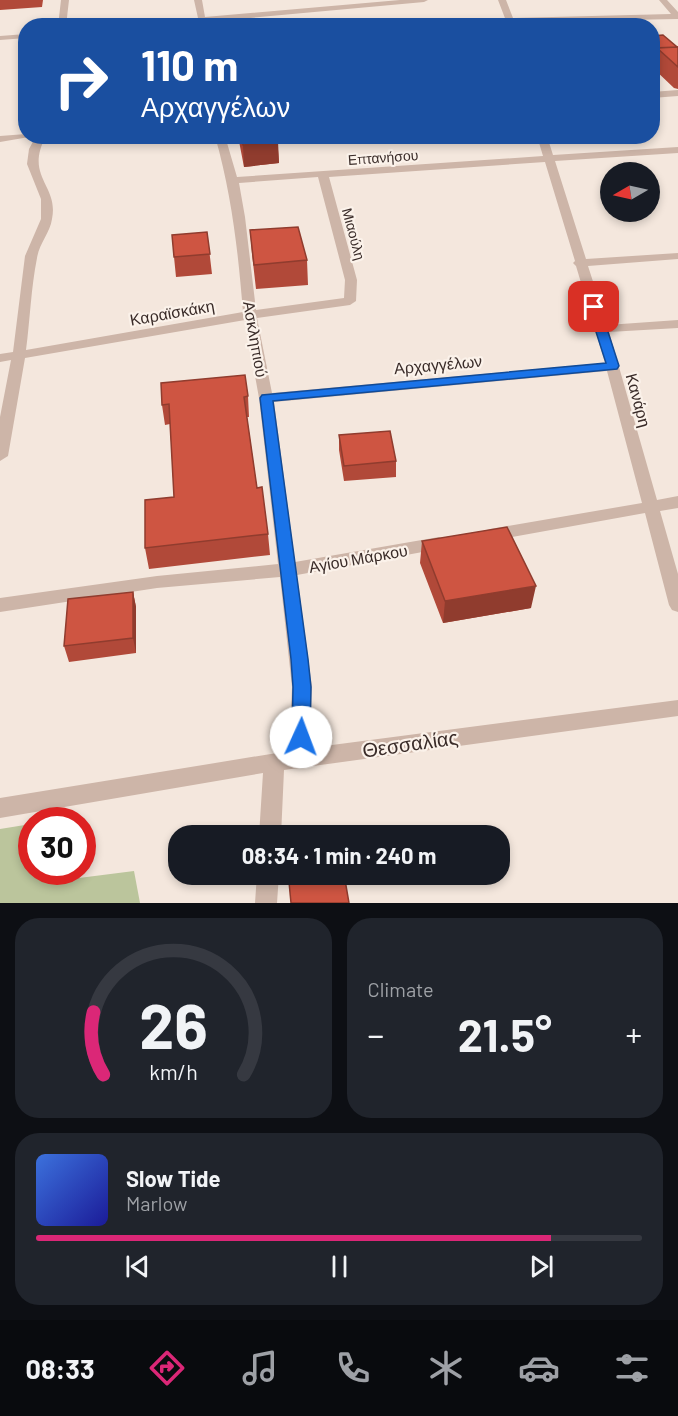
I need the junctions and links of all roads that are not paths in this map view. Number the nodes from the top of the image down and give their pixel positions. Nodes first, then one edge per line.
1 (65, 0) edge
2 (198, 0) edge
3 (345, 0) edge
4 (424, 0) edge
5 (502, 0) edge
6 (678, 0) edge
7 (401, 1) edge
8 (664, 1) edge
9 (349, 8) junction
10 (677, 16) edge
11 (63, 18) edge
12 (202, 18) edge
13 (252, 18) edge
14 (509, 18) edge
15 (630, 18) edge
16 (18, 37) edge
17 (0, 38) edge
18 (678, 93) edge
19 (660, 94) edge
20 (18, 137) edge
21 (0, 139) edge
22 (36, 144) edge
23 (222, 144) edge
24 (544, 144) edge
25 (678, 150) edge
26 (548, 158) junction
27 (323, 175) junction
28 (233, 180) junction
29 (678, 256) edge
30 (579, 263) junction
31 (350, 301) joint
32 (250, 315) junction
33 (678, 324) edge
34 (601, 329) junction
35 (19, 354) junction
36 (0, 357) edge
37 (613, 366) junction
38 (266, 398) junction
39 (0, 456) edge
40 (678, 502) edge
41 (650, 507) junction
42 (475, 537) edge
43 (451, 541) edge
44 (287, 570) junction
45 (678, 604) edge
46 (0, 605) edge
47 (678, 708) edge
48 (299, 758) junction
49 (274, 762) junction
50 (0, 808) edge
51 (271, 825) edge
52 (268, 885) edge
53 (267, 903) edge

1 - 11 street
2 - 12 street
3 - 9 street
4 - 7 street
5 - 14 street
6 - 8 street
7 - 9 street
8 - 10 street
9 - 13 street
10 - 15 street
16 - 17 street
18 - 19 street
20 - 21 street
22 - 35 street
23 - 28 street, Ασκληπιού
24 - 26 street, Κανάρη
25 - 26 street, Επτανήσου
26 - 27 street, Επτανήσου
26 - 30 street, Κανάρη
27 - 28 street, Επτανήσου
27 - 31 street, Μιαούλη
28 - 32 street, Ασκληπιού
29 - 30 street
30 - 34 street, Κανάρη
31 - 32 street, Καραϊσκάκη
32 - 35 street, Καραϊσκάκη
32 - 38 street, Ασκληπιού
33 - 34 street
34 - 37 street, Κανάρη
35 - 36 street, Καραϊσκάκη
35 - 39 street
37 - 38 street, Αρχαγγέλων
37 - 41 street, Κανάρη
38 - 44 street, Ασκληπιού
40 - 41 street
41 - 42 street
41 - 45 street, Κανάρη
43 - 44 street, Αγίου Μάρκου
44 - 46 street, Αγίου Μάρκου
44 - 48 street, Ασκληπιού
47 - 48 street, Θεσσαλίας
48 - 49 street, Θεσσαλίας
49 - 50 street, Θεσσαλίας
49 - 51 street
52 - 53 street

